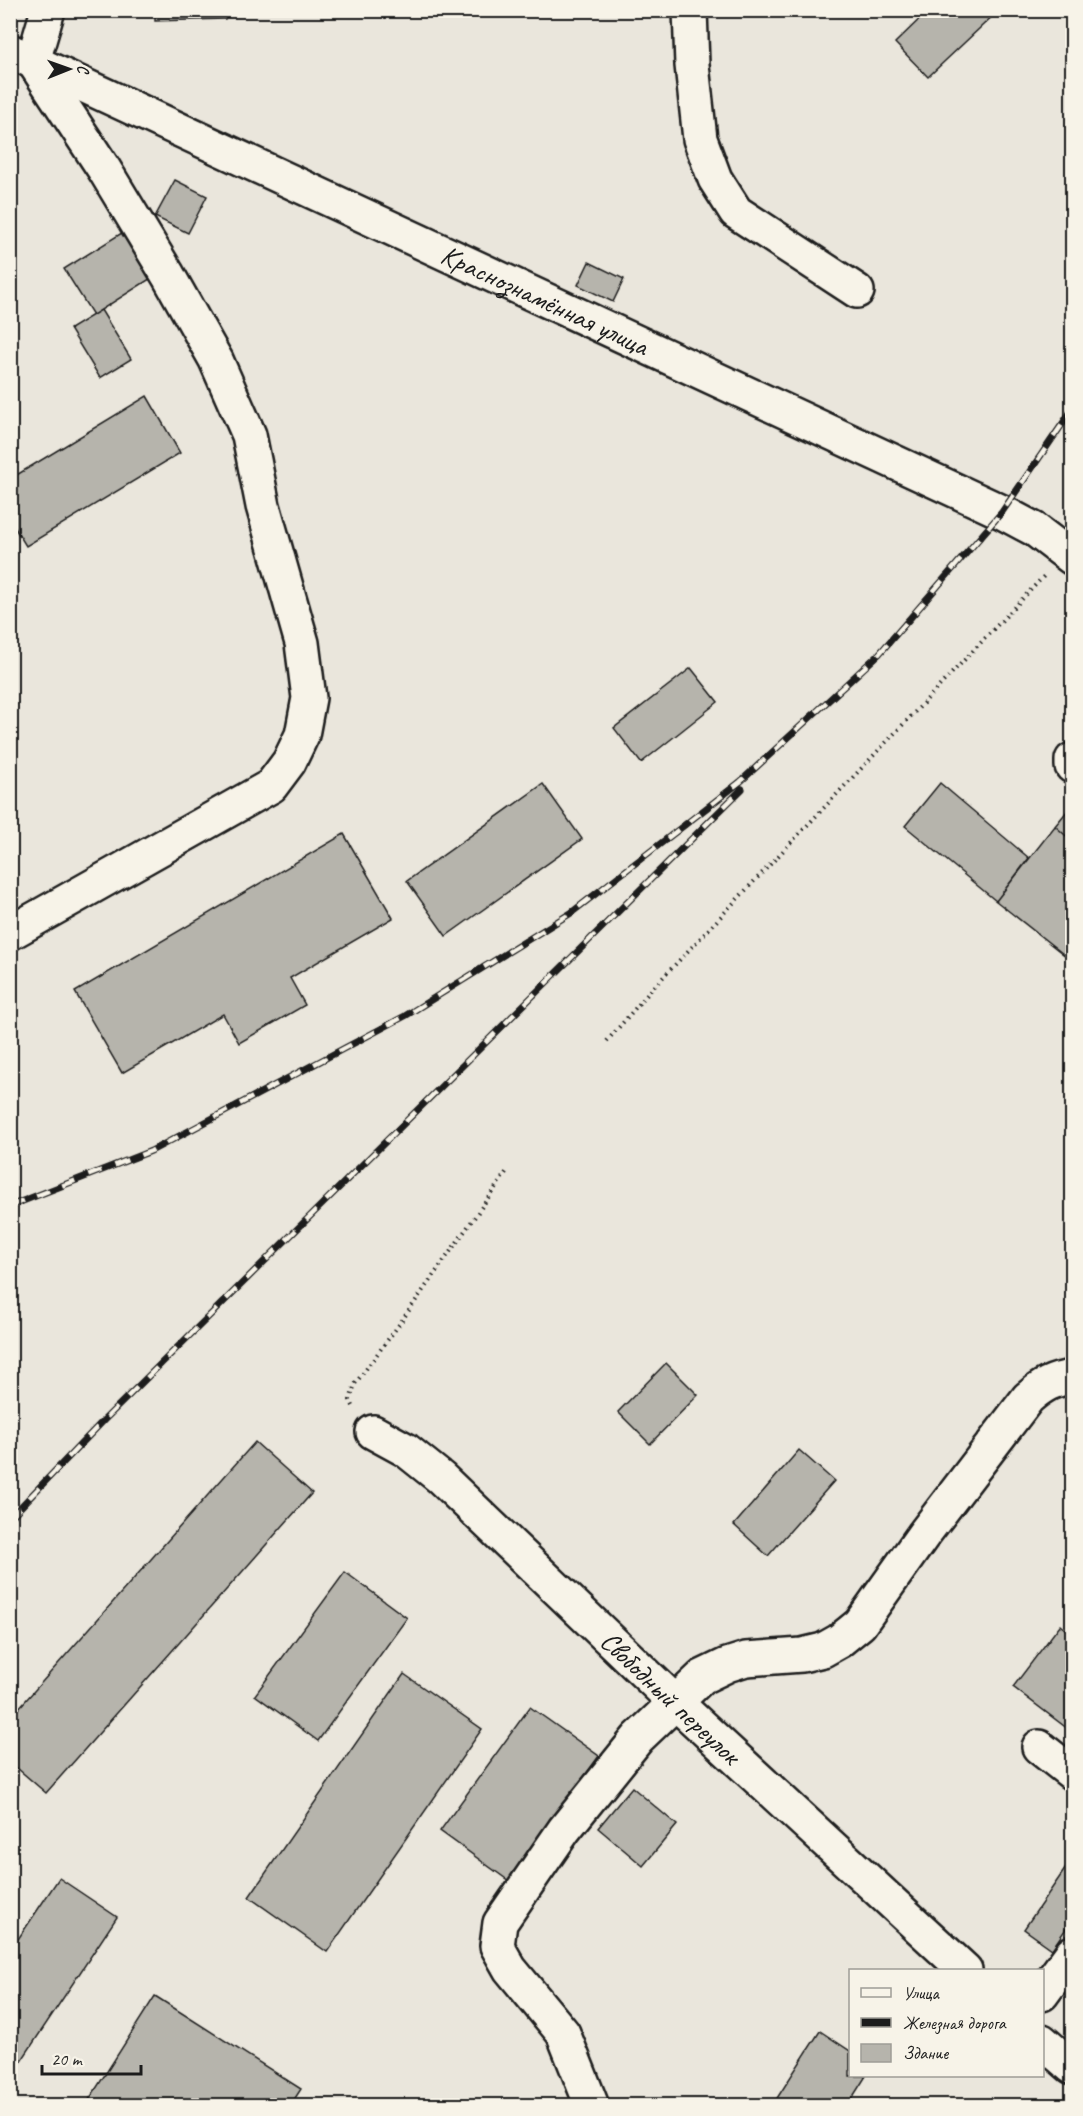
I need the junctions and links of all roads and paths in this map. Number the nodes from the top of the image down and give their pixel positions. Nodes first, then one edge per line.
1 (48, 10) edge
2 (690, 10) edge
3 (22, 56) edge
4 (857, 291) dead end
5 (1069, 556) edge
6 (1072, 760) edge
7 (1072, 766) edge
8 (10, 933) edge
9 (607, 1041) dead end
10 (507, 1170) dead end
11 (1072, 1377) edge
12 (373, 1432) joint
13 (675, 1702) junction
14 (1040, 1747) dead end
15 (1072, 1773) edge
16 (1072, 1953) edge
17 (962, 1969) edge
18 (1044, 1991) edge
19 (1044, 2044) edge
20 (1072, 2067) edge
21 (592, 2106) edge

1 - 3 main road
2 - 4 main road
3 - 5 main road, Краснознамённая улица
3 - 8 main road
5 - 9 path
6 - 7 main road
10 - 12 path
11 - 13 main road
12 - 13 main road, Свободный переулок
13 - 17 main road, Свободный переулок
13 - 21 main road
14 - 15 main road
16 - 18 main road
19 - 20 main road

